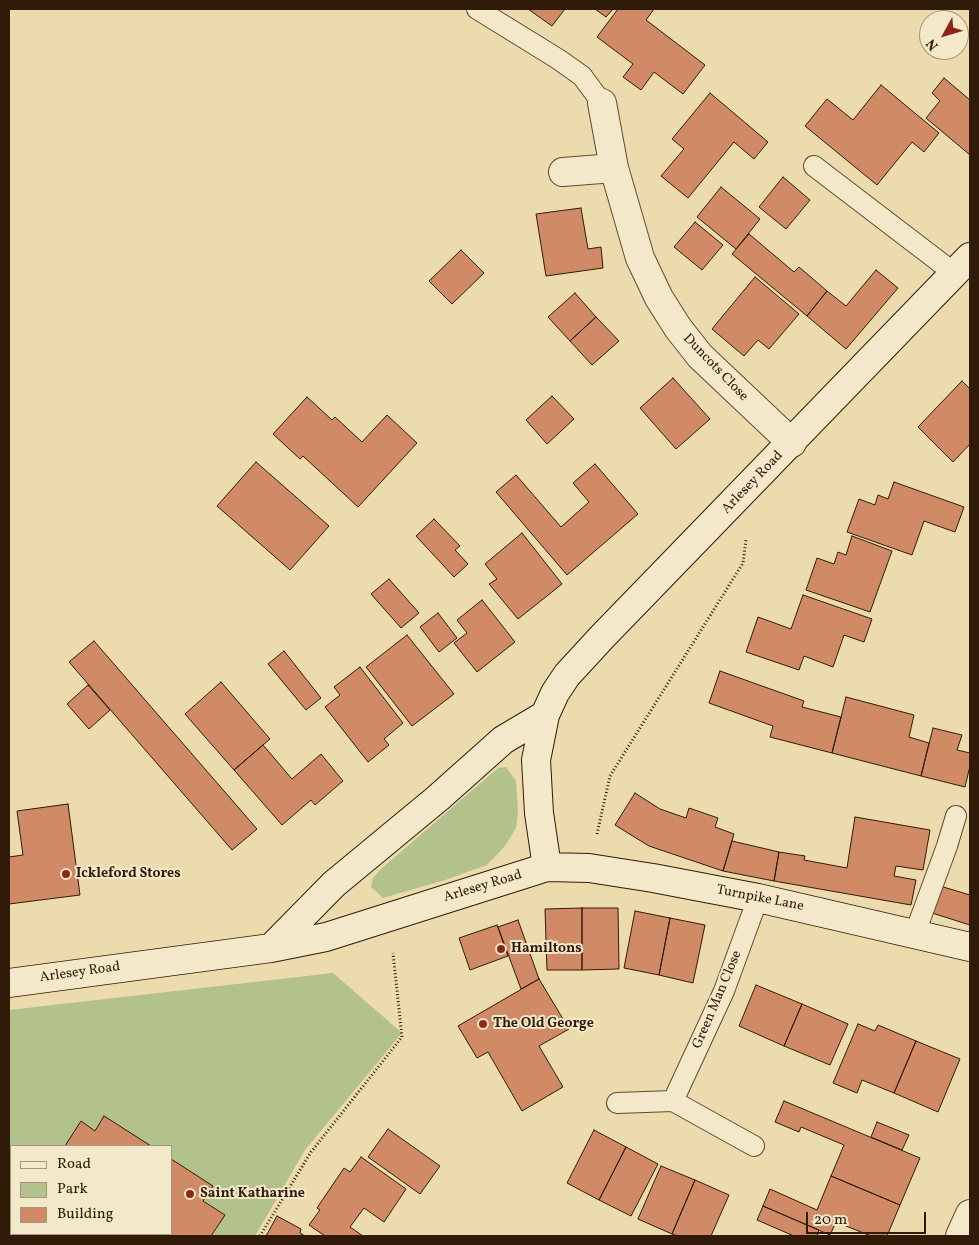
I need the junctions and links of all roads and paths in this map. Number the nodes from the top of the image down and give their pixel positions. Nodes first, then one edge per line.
1 (477, 9) edge
2 (602, 104) joint
3 (814, 166) dead end
4 (614, 168) junction
5 (563, 172) dead end
6 (966, 262) edge
7 (792, 443) junction
8 (747, 536) dead end
9 (545, 716) junction
10 (956, 816) dead end
11 (547, 868) junction
12 (589, 868) junction
13 (758, 898) junction
14 (390, 918) junction
15 (914, 933) junction
16 (970, 947) edge
17 (271, 948) junction
18 (9, 983) edge
19 (673, 1101) junction
20 (617, 1102) dead end
21 (754, 1146) dead end
22 (970, 1214) edge
23 (260, 1236) edge
24 (960, 1236) edge

1 - 2 lane
2 - 4 street, Duncots Close
3 - 6 lane
4 - 5 street
4 - 7 street, Duncots Close
6 - 7 street, Arlesey Road
7 - 9 street, Arlesey Road
8 - 12 path
9 - 11 street, Arlesey Road
9 - 17 street
10 - 15 lane
11 - 12 street, Turnpike Lane
11 - 14 street, Arlesey Road
12 - 13 street, Turnpike Lane
13 - 15 street, Turnpike Lane
13 - 19 lane, Green Man Close
14 - 17 street, Arlesey Road
14 - 23 path
15 - 16 street, Turnpike Lane
17 - 18 street, Arlesey Road
19 - 20 lane
19 - 21 lane
22 - 24 street

